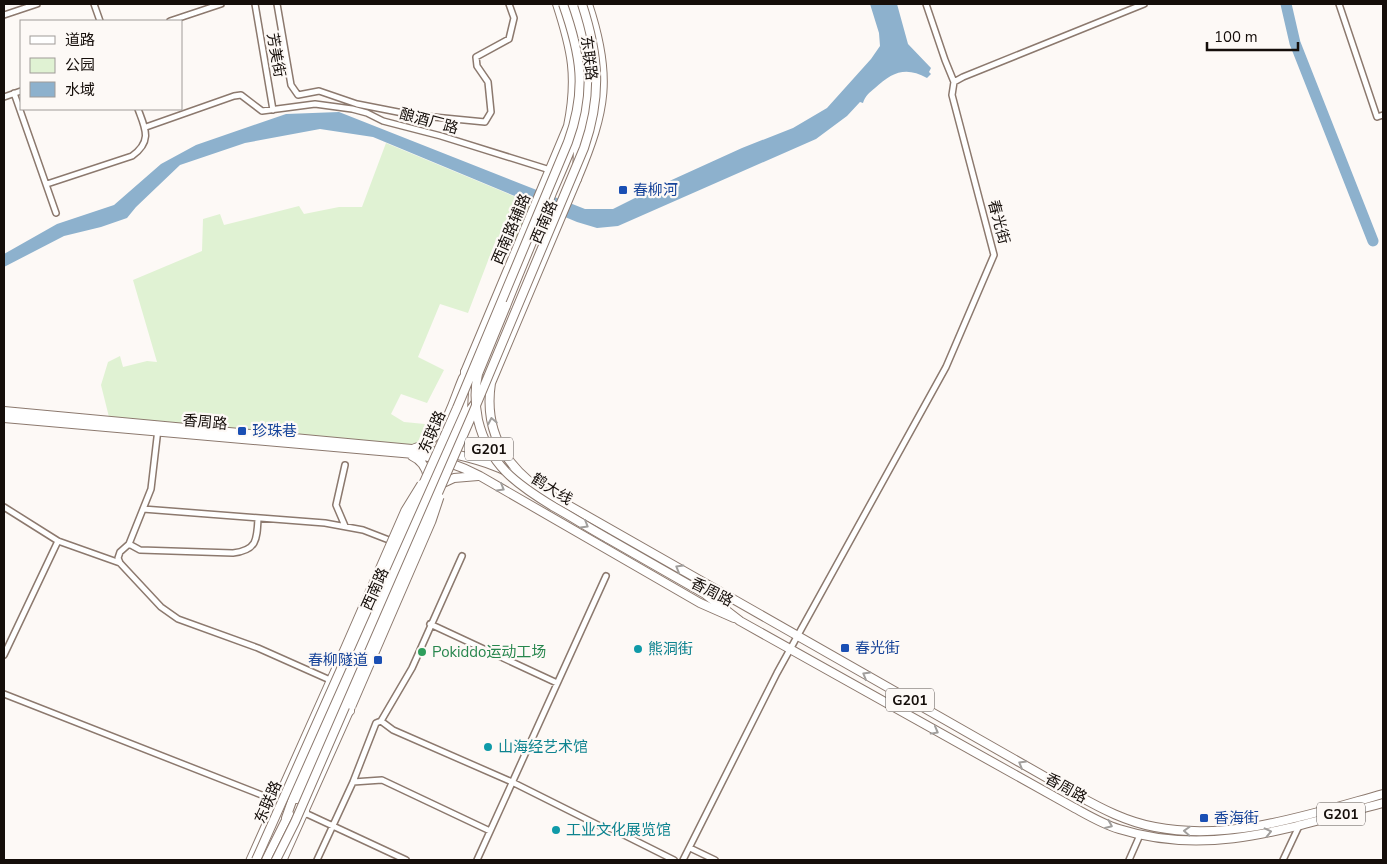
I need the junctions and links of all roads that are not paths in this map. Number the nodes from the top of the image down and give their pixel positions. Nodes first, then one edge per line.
1 (37, 4) edge
2 (94, 4) edge
3 (221, 4) edge
4 (254, 4) edge
5 (277, 4) edge
6 (509, 4) edge
7 (557, 4) edge
8 (563, 4) edge
9 (570, 4) edge
10 (576, 4) edge
11 (582, 4) edge
12 (588, 4) edge
13 (926, 4) edge
14 (1144, 4) edge
15 (1339, 4) edge
16 (4, 15) edge
17 (100, 20) edge
18 (173, 20) edge
19 (954, 82) junction
20 (20, 91) edge
21 (14, 93) junction
22 (4, 97) edge
23 (20, 110) edge
24 (20, 110) edge
25 (138, 110) edge
26 (273, 110) junction
27 (1383, 115) edge
28 (146, 127) junction
29 (550, 170) junction
30 (561, 173) junction
31 (577, 179) junction
32 (47, 184) junction
33 (56, 213) dead end
34 (506, 306) joint
35 (465, 372) junction
36 (492, 383) junction
37 (4, 411) edge
38 (465, 411) junction
39 (4, 418) edge
40 (158, 429) junction
41 (410, 451) junction
42 (447, 452) junction
43 (444, 461) junction
44 (433, 464) junction
45 (345, 465) dead end
46 (448, 470) junction
47 (480, 476) junction
48 (538, 488) junction
49 (431, 489) junction
50 (4, 507) edge
51 (143, 509) junction
52 (258, 518) junction
53 (345, 526) junction
54 (58, 541) junction
55 (129, 544) junction
56 (403, 546) junction
57 (462, 556) dead end
58 (120, 563) junction
59 (606, 576) dead end
60 (740, 621) junction
61 (430, 624) junction
62 (797, 636) junction
63 (790, 649) junction
64 (4, 655) edge
65 (330, 680) junction
66 (557, 683) junction
67 (4, 694) edge
68 (351, 708) junction
69 (381, 721) junction
70 (332, 722) junction
71 (297, 757) junction
72 (354, 782) junction
73 (512, 782) junction
74 (300, 786) junction
75 (1383, 794) edge
76 (278, 801) junction
77 (1383, 803) edge
78 (305, 813) junction
79 (1304, 815) junction
80 (1299, 825) junction
81 (333, 826) junction
82 (490, 832) junction
83 (1140, 834) junction
84 (690, 848) junction
85 (250, 860) edge
86 (256, 860) edge
87 (266, 860) edge
88 (276, 860) edge
89 (283, 860) edge
90 (316, 860) edge
91 (406, 860) edge
92 (477, 860) edge
93 (674, 860) edge
94 (684, 860) edge
95 (715, 860) edge
96 (1129, 860) edge
97 (1283, 860) edge

1 - 16 street
2 - 17 street
3 - 18 street
4 - 26 street, 芳美街
5 - 6 street
7 - 29 main road, 西南路辅路
8 - 44 main road, 东联路, bridge
9 - 30 main road, 西南路 / G201
10 - 31 main road, 西南路
11 - 46 main road, 东联路, bridge
12 - 31 main road
13 - 19 street, 春光街
14 - 19 street
15 - 27 street
19 - 62 street, 春光街
20 - 21 street
21 - 22 street
21 - 23 street
24 - 32 street
25 - 28 street
26 - 28 street
26 - 29 street, 酿酒厂路
28 - 32 street
29 - 30 street, 酿酒厂路
29 - 35 main road, 西南路辅路
30 - 31 street, 酿酒厂路
30 - 34 main road, 西南路 / G201
31 - 36 main road, 西南路 / G201
32 - 33 street
34 -> 60 main road, 鹤大线 / G201, bridge
35 - 36 main road
35 - 38 main road, 西南路辅路
35 - 41 main road
36 - 38 main road, 西南路
48 -> 36 main road, 鹤大线 / G201
37 - 40 main road, 香周路
38 - 42 main road, 西南路辅路
39 - 40 main road, 香周路
40 - 41 main road, 香周路
40 - 51 street
41 - 42 main road, 香周路
41 - 43 main road, 香周路
41 - 49 main road
42 - 43 main road, 西南路
42 - 48 main road, 香周路
43 - 47 main road, 香周路
43 - 49 main road, 西南路
44 - 65 main road, bridge
44 - 86 main road, 东联路, bridge
45 - 53 street
46 - 68 main road, bridge
46 - 88 main road, 东联路, bridge
47 - 49 main road
47 -> 60 main road, 香周路
62 -> 48 main road, 香周路 / G201
49 - 56 main road, 西南路
49 - 70 main road, 西南路
50 - 54 street
51 - 52 street
51 - 55 street
52 - 53 street
52 - 55 street
53 - 56 street
54 - 58 street
54 - 64 street
55 - 58 street
56 - 74 main road, 西南路
57 - 61 street
58 - 65 street
59 - 66 street
60 - 63 main road, 香周路 / G201
61 - 66 street
61 - 69 street
62 - 63 street, 春光街
79 -> 62 main road, 香周路 / G201
63 -> 83 main road, 香周路 / G201
63 - 84 street, 春光街
65 - 71 main road
66 - 73 street
67 - 76 street
68 - 70 main road
68 - 78 main road
69 - 72 street
69 - 73 street
70 - 74 main road, 西南路
71 - 74 main road
71 - 76 main road
72 - 81 street
72 - 82 street
73 - 82 street
73 - 93 street
74 - 76 main road
74 - 78 main road
74 - 87 main road, 西南路
75 - 79 main road, 香周路 / G201
76 - 85 main road
77 - 80 main road, 香周路 / G201
78 - 81 street
78 - 89 main road
79 - 80 street
83 -> 80 main road, 香周路 / G201
80 - 97 street
81 - 90 street
81 - 91 street
82 - 92 street
83 - 96 street
84 - 94 street, 春光街
84 - 95 street

